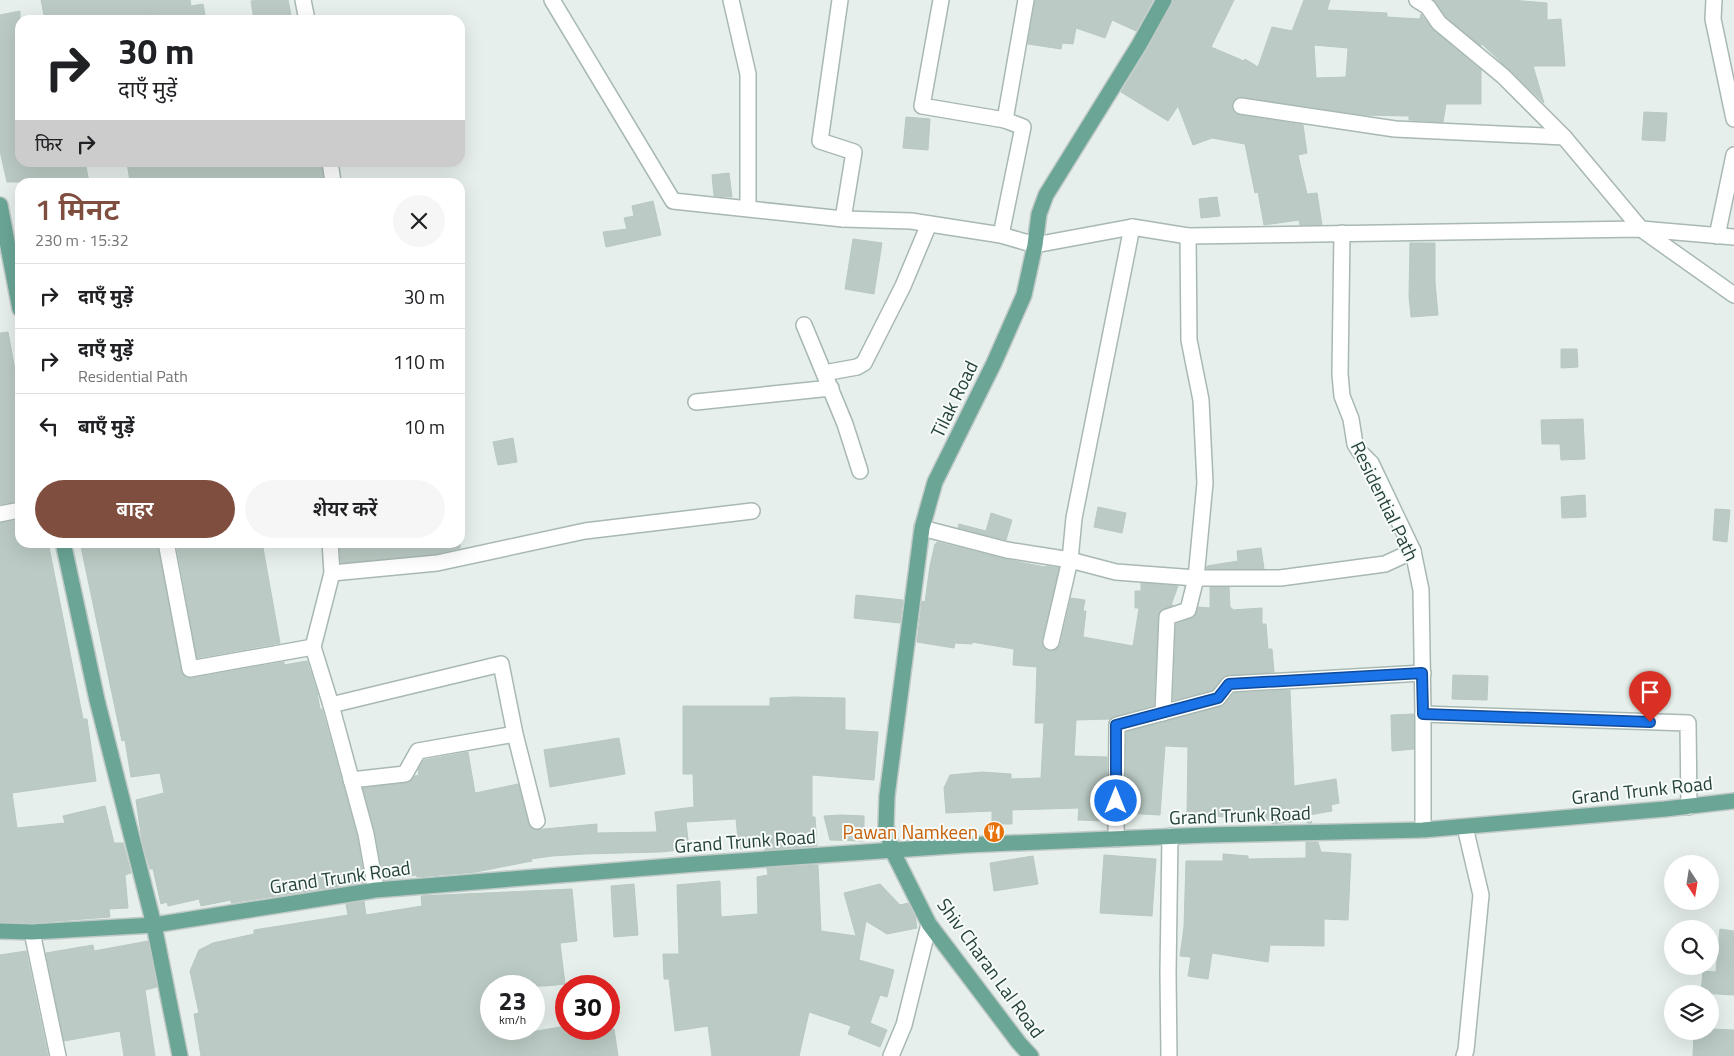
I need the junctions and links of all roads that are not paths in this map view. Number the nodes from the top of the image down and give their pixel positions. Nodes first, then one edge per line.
1 (303, 0) edge
2 (552, 0) edge
3 (731, 0) edge
4 (840, 0) edge
5 (941, 0) edge
6 (1026, 0) edge
7 (1164, 0) edge
8 (1417, 0) edge
9 (1714, 0) edge
10 (306, 15) edge
11 (1241, 106) dead end
12 (1005, 120) junction
13 (1734, 120) edge
14 (1564, 137) junction
15 (1734, 155) edge
16 (0, 205) edge
17 (748, 208) junction
18 (843, 219) junction
19 (929, 224) junction
20 (1132, 226) junction
21 (1641, 229) junction
22 (1342, 233) junction
23 (1000, 235) junction
24 (1188, 236) junction
25 (1717, 236) junction
26 (1734, 237) edge
27 (1035, 245) junction
28 (5, 252) edge
29 (15, 286) edge
30 (1734, 295) edge
31 (804, 325) dead end
32 (824, 373) junction
33 (831, 388) junction
34 (696, 402) dead end
35 (860, 471) dead end
36 (15, 511) edge
37 (752, 511) dead end
38 (0, 514) edge
39 (922, 528) junction
40 (64, 548) edge
41 (167, 548) edge
42 (330, 548) edge
43 (1413, 551) junction
44 (1070, 560) junction
45 (332, 573) junction
46 (1196, 578) junction
47 (1051, 642) dead end
48 (314, 648) junction
49 (1422, 673) junction
50 (331, 705) junction
51 (1163, 713) junction
52 (1423, 714) junction
53 (514, 734) junction
54 (351, 780) junction
55 (1734, 802) edge
56 (1689, 807) junction
57 (537, 821) dead end
58 (1465, 827) junction
59 (1423, 830) junction
60 (1170, 836) junction
61 (1116, 839) junction
62 (892, 850) junction
63 (376, 890) junction
64 (929, 924) junction
65 (154, 925) junction
66 (0, 931) edge
67 (32, 932) junction
68 (58, 1056) edge
69 (180, 1056) edge
70 (891, 1056) edge
71 (1031, 1056) edge
72 (1169, 1056) edge
73 (1464, 1056) edge

1 - 10 street
2 - 17 street
3 - 17 street
4 - 18 street
5 - 12 street
6 - 12 street
7 - 27 main road, Tilak Road
8 - 14 street
9 - 13 street
11 - 14 street
12 - 23 street
14 - 21 street
15 - 25 street
16 - 28 main road
17 - 18 street
18 - 19 street
19 - 23 street
19 - 32 street
20 - 24 street
20 - 27 street
20 - 44 street
21 - 22 street
21 - 25 street
21 - 30 street
22 - 24 street
22 - 43 street, Residential Path
23 - 27 street
24 - 46 street
25 - 26 street
27 - 39 main road, Tilak Road
28 - 29 main road
31 - 32 street
32 - 33 street
33 - 34 street
33 - 35 street
36 - 38 street
37 - 45 street
39 - 44 street
39 - 62 main road, Tilak Road
40 - 65 main road
41 - 48 street
42 - 45 street
43 - 46 street
43 - 49 street, Residential Path
44 - 46 street
44 - 47 street
45 - 48 street
46 - 51 street
48 - 50 street
49 - 51 street
49 - 52 street, Residential Path
50 - 53 street
50 - 54 street
51 - 61 street
52 - 56 street
52 - 59 street, Residential Path
53 - 54 street
53 - 57 street
54 - 63 street
55 - 56 main road, Grand Trunk Road
56 - 58 main road, Grand Trunk Road
58 - 59 main road, Grand Trunk Road
58 - 73 street
59 - 60 main road, Grand Trunk Road
60 - 61 main road, Grand Trunk Road
60 - 72 street
61 - 62 main road, Grand Trunk Road
62 - 63 main road, Grand Trunk Road
62 - 64 main road, Shiv Charan Lal Road
63 - 65 main road, Grand Trunk Road
64 - 70 street
64 - 71 main road, Shiv Charan Lal Road
65 - 67 main road, Grand Trunk Road
65 - 69 main road
66 - 67 main road, Grand Trunk Road
67 - 68 street

